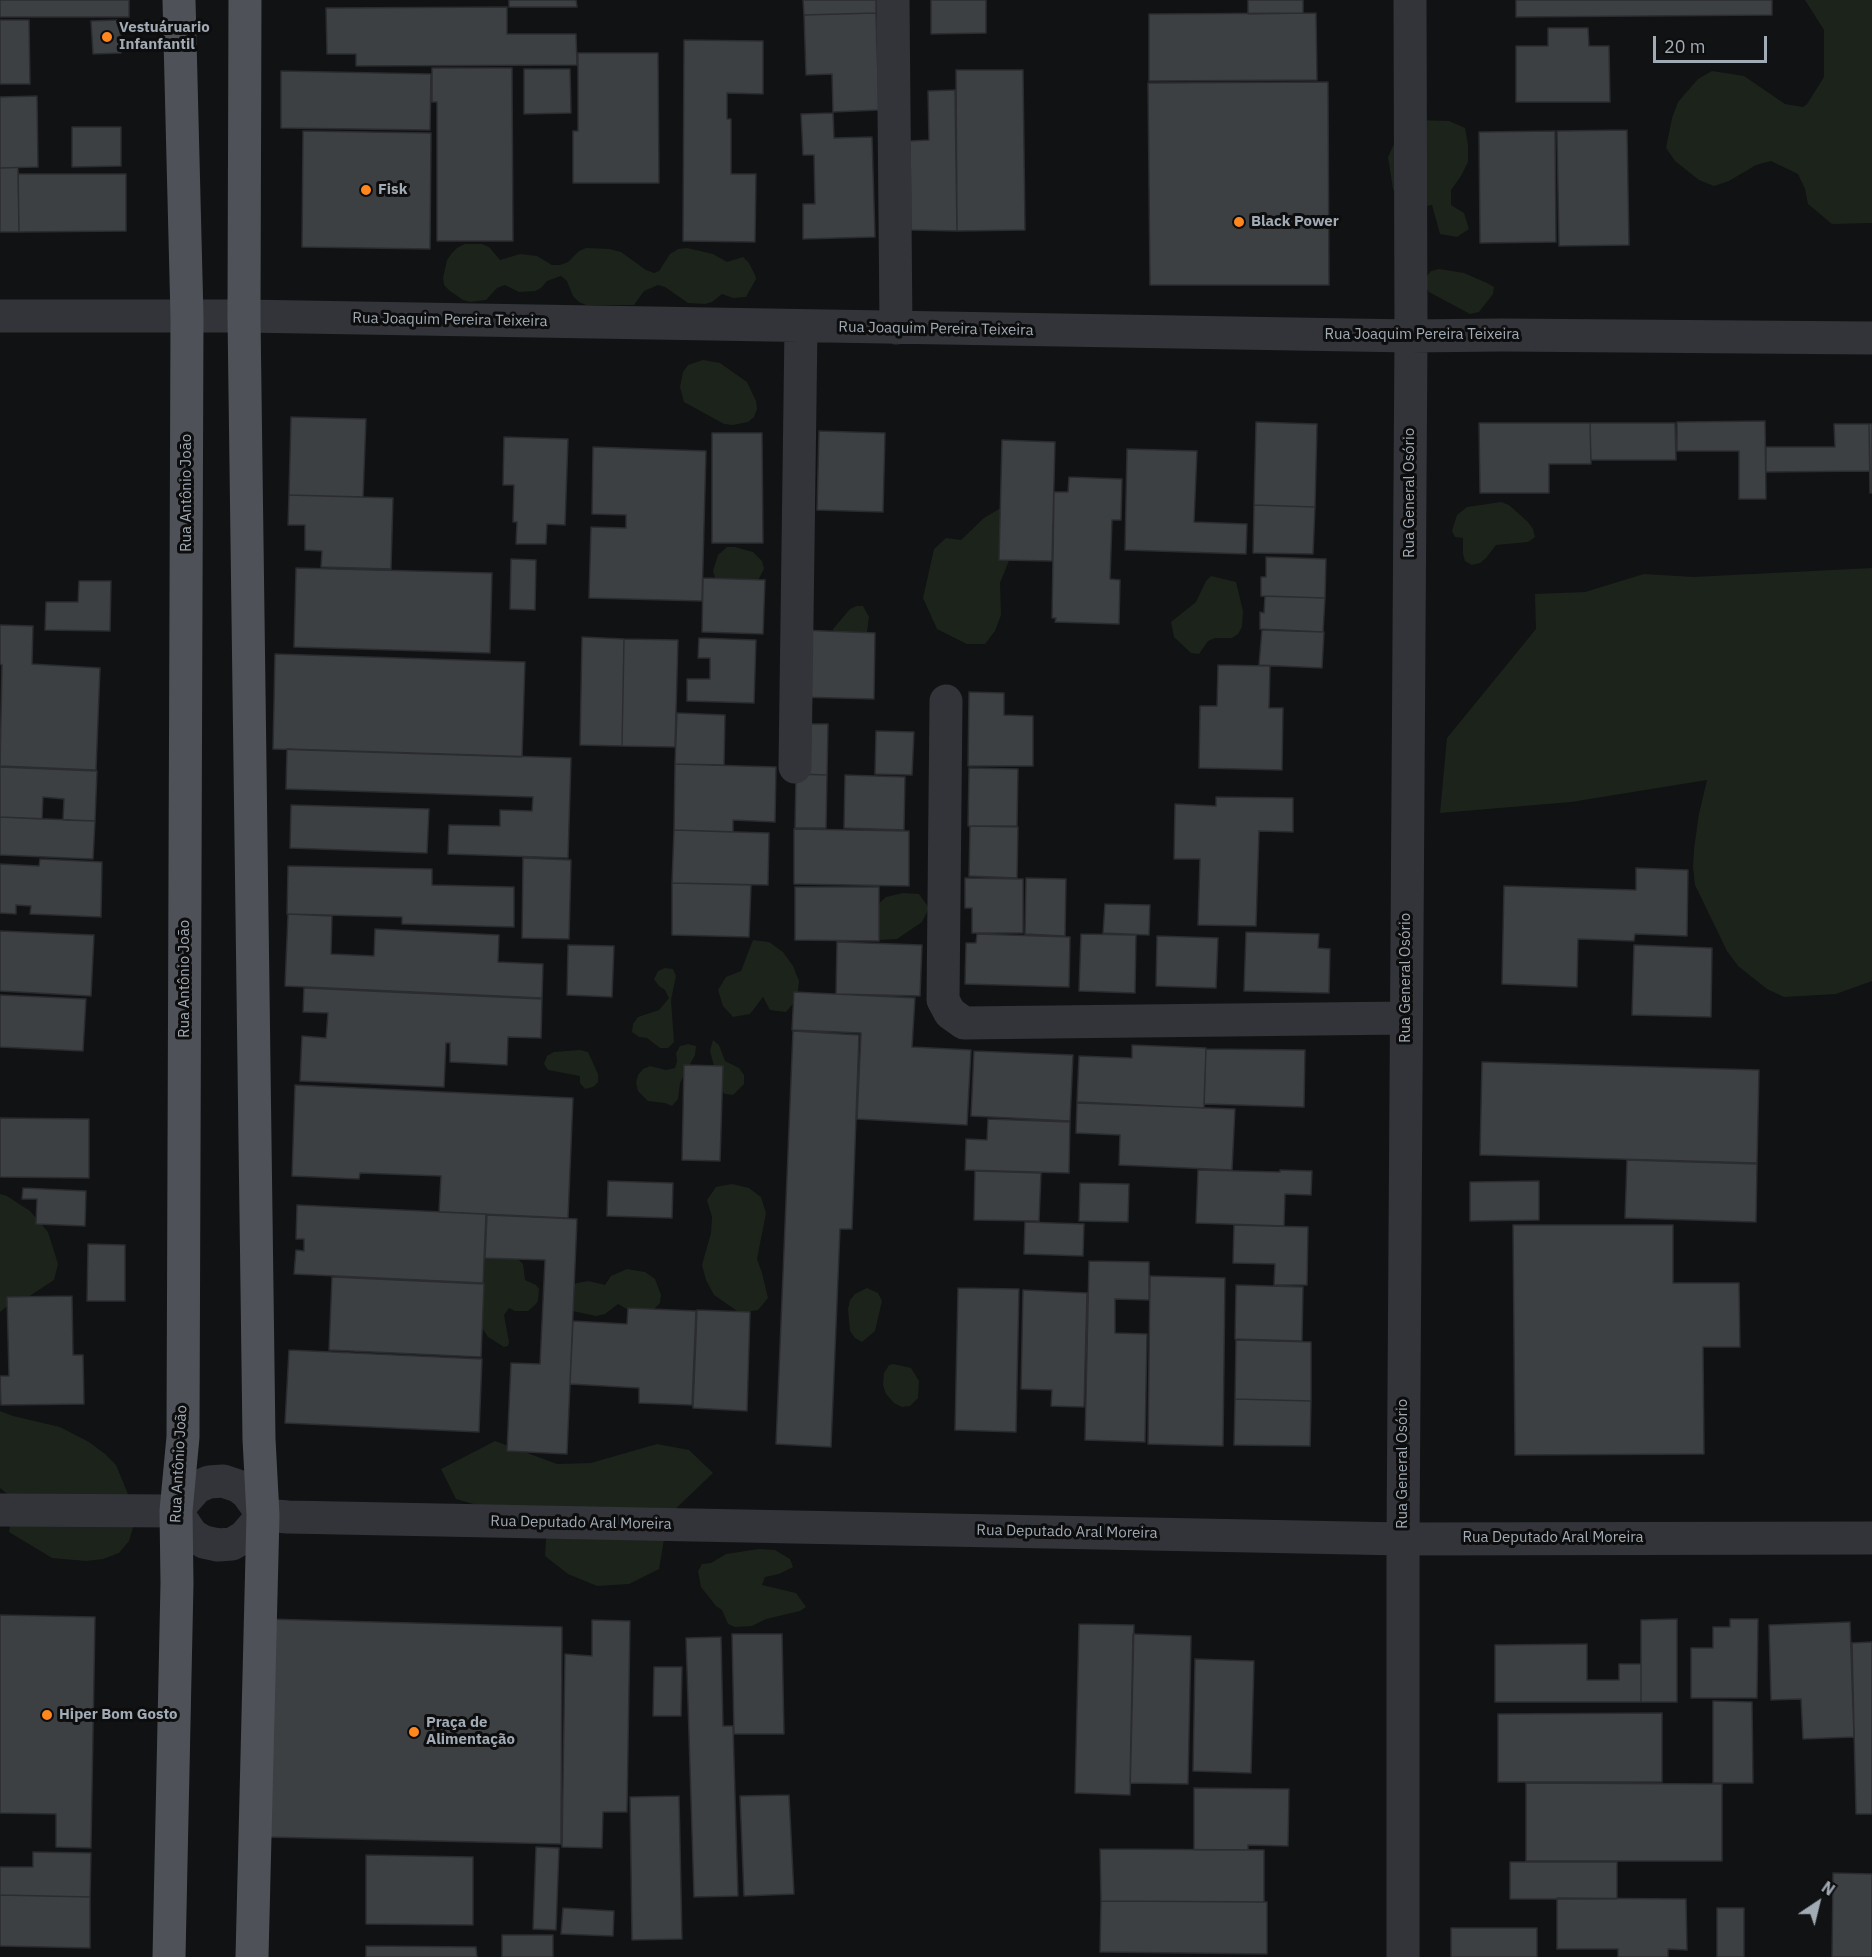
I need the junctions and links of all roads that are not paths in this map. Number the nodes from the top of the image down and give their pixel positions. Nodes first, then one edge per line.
1 (179, 0) edge
2 (245, 0) edge
3 (893, 0) edge
4 (1410, 0) edge
5 (0, 315) edge
6 (244, 316) junction
7 (187, 317) junction
8 (801, 327) junction
9 (896, 328) junction
10 (1411, 336) junction
11 (1872, 338) edge
12 (946, 701) dead end
13 (795, 767) dead end
14 (1405, 1018) junction
15 (0, 1510) edge
16 (176, 1510) junction
17 (263, 1515) junction
18 (1872, 1538) edge
19 (1402, 1539) junction
20 (169, 1957) edge
21 (252, 1957) edge
22 (1403, 1957) edge

1 - 7 main road, Rua Antônio João
2 - 6 main road
3 - 9 street
4 - 10 street, Rua General Osório
5 - 7 street, Rua Joaquim Pereira Teixeira
6 - 7 street, Rua Joaquim Pereira Teixeira
6 - 8 street, Rua Joaquim Pereira Teixeira
6 - 17 main road
7 - 16 main road, Rua Antônio João
8 - 9 street, Rua Joaquim Pereira Teixeira
8 - 13 street
9 - 10 street, Rua Joaquim Pereira Teixeira
10 - 11 street, Rua Joaquim Pereira Teixeira
10 - 14 street, Rua General Osório
12 - 14 street
14 - 19 street, Rua General Osório
15 - 16 street
16 - 17 street
16 - 17 street
16 - 20 main road, Rua Antônio João
17 - 19 street, Rua Deputado Aral Moreira
17 - 21 main road
18 - 19 street, Rua Deputado Aral Moreira
19 - 22 street, Rua General Osório

